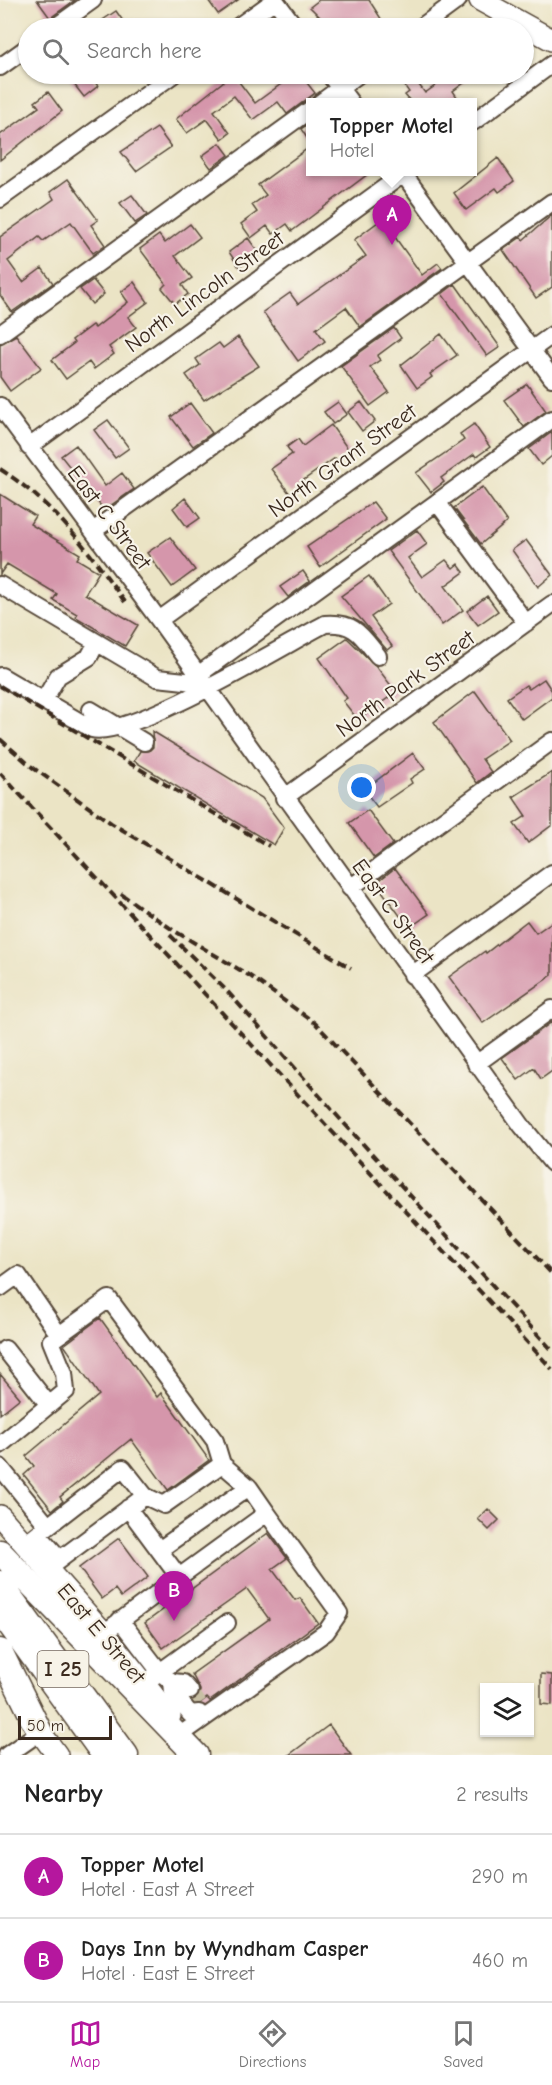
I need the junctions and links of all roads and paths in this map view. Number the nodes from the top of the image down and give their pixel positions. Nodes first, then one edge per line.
1 (93, 0) edge
2 (275, 0) edge
3 (458, 0) edge
4 (480, 0) edge
5 (68, 18) edge
6 (250, 18) edge
7 (288, 18) edge
8 (434, 18) edge
9 (512, 18) edge
10 (534, 30) edge
11 (552, 40) edge
12 (18, 54) edge
13 (552, 64) edge
14 (0, 67) edge
15 (534, 77) edge
16 (160, 84) edge
17 (337, 84) edge
18 (345, 84) edge
19 (525, 84) edge
20 (340, 88) junction
21 (326, 98) edge
22 (348, 98) edge
23 (306, 113) edge
24 (477, 119) edge
25 (399, 176) edge
26 (407, 176) edge
27 (0, 199) edge
28 (552, 202) edge
29 (468, 263) junction
30 (0, 334) edge
31 (552, 335) edge
32 (532, 350) junction
33 (552, 378) edge
34 (0, 406) edge
35 (552, 419) edge
36 (29, 447) junction
37 (437, 502) junction
38 (93, 531) junction
39 (0, 585) edge
40 (552, 604) edge
41 (159, 620) junction
42 (526, 623) junction
43 (96, 644) junction
44 (378, 656) dead end
45 (1, 676) edge
46 (203, 682) junction
47 (44, 700) junction
48 (91, 710) dead end
49 (119, 727) junction
50 (552, 741) edge
51 (144, 742) dead end
52 (284, 798) junction
53 (552, 873) edge
54 (350, 888) junction
55 (412, 975) junction
56 (552, 1009) edge
57 (476, 1064) junction
58 (548, 1151) edge
59 (0, 1288) edge
60 (59, 1335) junction
61 (5, 1349) dead end
62 (49, 1405) junction
63 (0, 1445) edge
64 (222, 1464) junction
65 (0, 1467) edge
66 (249, 1487) junction
67 (145, 1496) junction
68 (128, 1508) junction
69 (267, 1513) junction
70 (0, 1516) edge
71 (37, 1534) junction
72 (159, 1550) junction
73 (0, 1552) edge
74 (54, 1564) junction
75 (179, 1577) junction
76 (0, 1583) edge
77 (0, 1611) edge
78 (227, 1623) dead end
79 (112, 1627) junction
80 (0, 1651) edge
81 (0, 1677) edge
82 (159, 1679) junction
83 (198, 1706) junction
84 (40, 1732) junction
85 (183, 1733) junction
86 (7, 1755) edge
87 (57, 1755) edge
88 (104, 1755) edge
89 (126, 1755) edge
90 (198, 1755) edge

1 - 5 street
2 - 6 street
2 - 7 street
3 - 8 street
4 - 9 main road
10 - 11 main road
12 - 14 street
13 - 15 street
16 - 27 street
17 - 20 street
18 - 20 street
19 - 24 street
20 - 21 street
20 - 22 street
23 - 30 street
25 - 36 street, North Lincoln Street
26 - 29 street
28 - 29 street
29 - 32 street
29 - 38 street
31 - 32 street, North Grant Street
32 - 33 street
32 - 41 street, North Grant Street
34 - 36 street, East C Street
35 - 37 street
36 - 38 street, East C Street
37 - 42 street
37 - 46 street
38 - 41 street, East C Street
39 - 43 street
40 - 42 street, North Park Street
41 - 46 street, East C Street
42 - 52 street, North Park Street
43 - 46 street
43 - 47 street
44 - 46 street
45 - 47 street
46 - 49 street
46 - 52 street, East C Street
47 - 49 street
48 - 49 street
49 - 51 street
50 - 54 street
52 - 54 street, East C Street
53 - 55 street
54 - 55 street, East C Street
55 - 57 street, East C Street
56 - 57 street
57 - 58 street, East C Street
59 - 60 street
60 - 62 street
60 - 64 street
61 - 62 street
62 - 63 street
64 - 66 street
64 - 67 street
65 - 71 street
66 - 69 street
66 - 72 street
67 - 68 street
67 - 71 street
68 - 72 street
68 - 74 street
69 - 75 street
69 - 83 street
70 - 71 main road, East E Street
71 - 74 main road, East E Street
72 - 75 street
73 - 90 highway
74 - 79 main road, East E Street
75 - 79 street
76 - 89 highway, I 25
77 - 88 highway, I 25
78 - 82 street
79 - 82 main road, East E Street
80 - 84 highway
81 - 84 main road
82 - 83 street
82 - 83 street
82 - 85 main road, East E Street
83 - 85 street
84 - 86 street
84 - 87 main road
85 - 90 main road, East E Street

